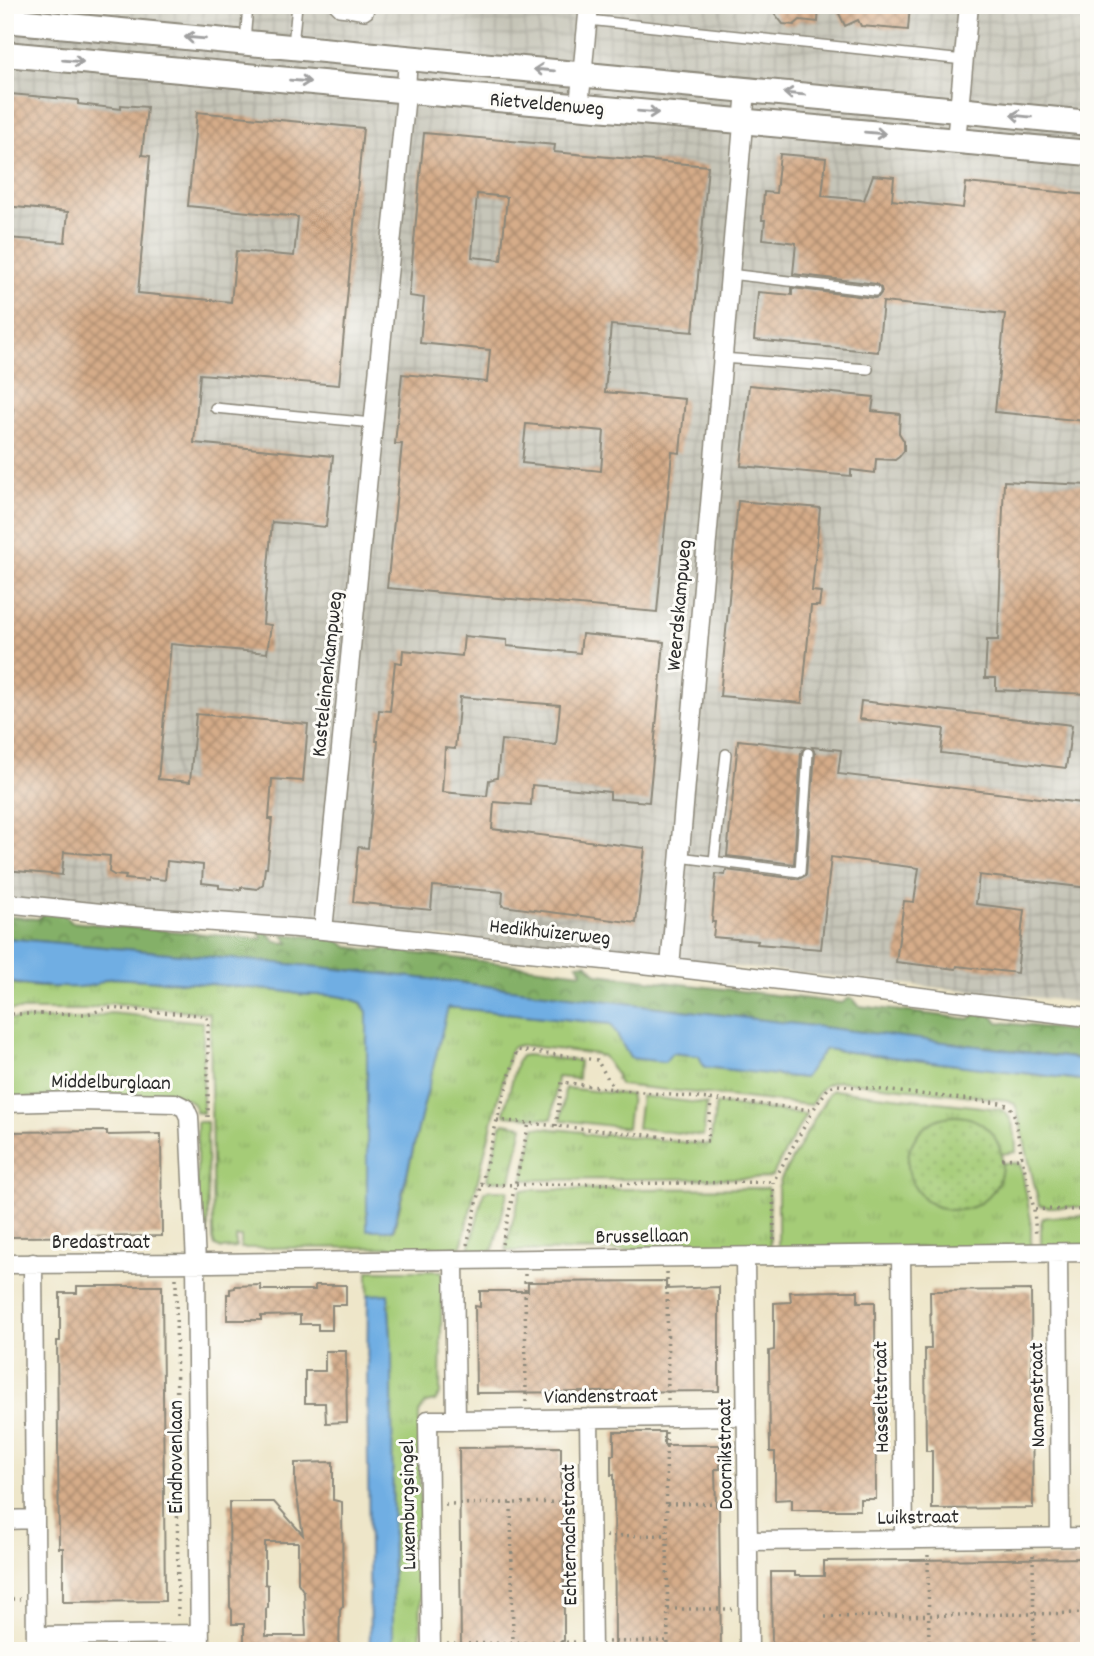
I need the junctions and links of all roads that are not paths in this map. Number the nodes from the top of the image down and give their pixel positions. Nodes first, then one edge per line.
1 (248, 5) edge
2 (297, 5) edge
3 (332, 5) edge
4 (370, 5) edge
5 (969, 5) edge
6 (347, 9) edge
7 (588, 13) edge
8 (5, 20) edge
9 (245, 42) junction
10 (293, 47) junction
11 (5, 54) edge
12 (408, 58) junction
13 (964, 60) junction
14 (583, 74) junction
15 (406, 90) junction
16 (746, 90) junction
17 (579, 106) junction
18 (958, 110) junction
19 (742, 121) junction
20 (1089, 123) edge
21 (956, 141) junction
22 (1089, 153) edge
23 (729, 274) junction
24 (875, 291) dead end
25 (722, 358) junction
26 (868, 369) dead end
27 (215, 408) dead end
28 (373, 423) junction
29 (808, 752) dead end
30 (726, 754) dead end
31 (679, 857) junction
32 (714, 861) junction
33 (5, 903) edge
34 (323, 930) junction
35 (670, 967) junction
36 (1089, 1017) edge
37 (5, 1103) edge
38 (1089, 1252) edge
39 (1058, 1253) junction
40 (901, 1255) junction
41 (745, 1257) junction
42 (459, 1260) junction
43 (33, 1263) junction
44 (5, 1264) edge
45 (196, 1264) junction
46 (746, 1416) junction
47 (589, 1418) junction
48 (456, 1420) junction
49 (35, 1519) junction
50 (5, 1520) edge
51 (1089, 1536) edge
52 (1060, 1537) junction
53 (904, 1539) junction
54 (748, 1541) junction
55 (199, 1642) edge
56 (36, 1643) edge
57 (592, 1646) edge
58 (431, 1647) edge
59 (749, 1651) edge

1 - 9 lane
2 - 10 lane
3 - 6 lane
4 - 6 lane
5 - 13 street
7 - 13 lane
7 - 14 street
9 -> 8 main road, Rietveldenweg
9 - 10 main road, Rietveldenweg
10 - 12 main road, Rietveldenweg
11 -> 15 main road, Rietveldenweg
14 -> 12 main road, Rietveldenweg
12 - 15 street, Kasteleinenkampweg
13 - 18 street
14 - 16 main road, Rietveldenweg
14 - 17 street
15 - 17 main road, Rietveldenweg
15 - 28 street, Kasteleinenkampweg
18 -> 16 main road, Rietveldenweg
16 - 19 street, Weerdskampweg
17 -> 19 main road, Rietveldenweg
20 -> 18 main road, Rietveldenweg
18 - 21 street
19 -> 21 main road, Rietveldenweg
19 - 23 street, Weerdskampweg
21 - 22 main road, Rietveldenweg
23 - 24 lane
23 - 25 street, Weerdskampweg
25 - 26 lane
25 - 31 street, Weerdskampweg
27 - 28 lane
28 - 34 street, Kasteleinenkampweg
29 - 32 lane
30 - 32 lane
31 - 32 lane
31 - 35 street, Weerdskampweg
33 - 34 street, Hedikhuizerweg
34 - 35 street, Hedikhuizerweg
35 - 36 street, Hedikhuizerweg
37 - 45 street, Middelburglaan
38 - 39 street, Brussellaan
39 - 40 street, Brussellaan
39 - 52 street, Namenstraat
40 - 41 street, Brussellaan
40 - 53 street, Hasseltstraat
41 - 42 street, Brussellaan
41 - 46 street, Doornikstraat
42 - 45 street, Brussellaan
42 - 48 street
43 - 44 street, Bredastraat
43 - 45 street, Bredastraat
43 - 49 street
45 - 55 street, Eindhovenlaan
46 - 47 street, Viandenstraat
46 - 54 street, Doornikstraat
47 - 48 street, Viandenstraat
47 - 57 street, Echternachstraat
48 - 58 street, Luxemburgsingel
49 - 50 street
49 - 56 street
51 - 52 street, Luikstraat
52 - 53 street, Luikstraat
53 - 54 street, Luikstraat
54 - 59 street, Doornikstraat
55 - 56 street

